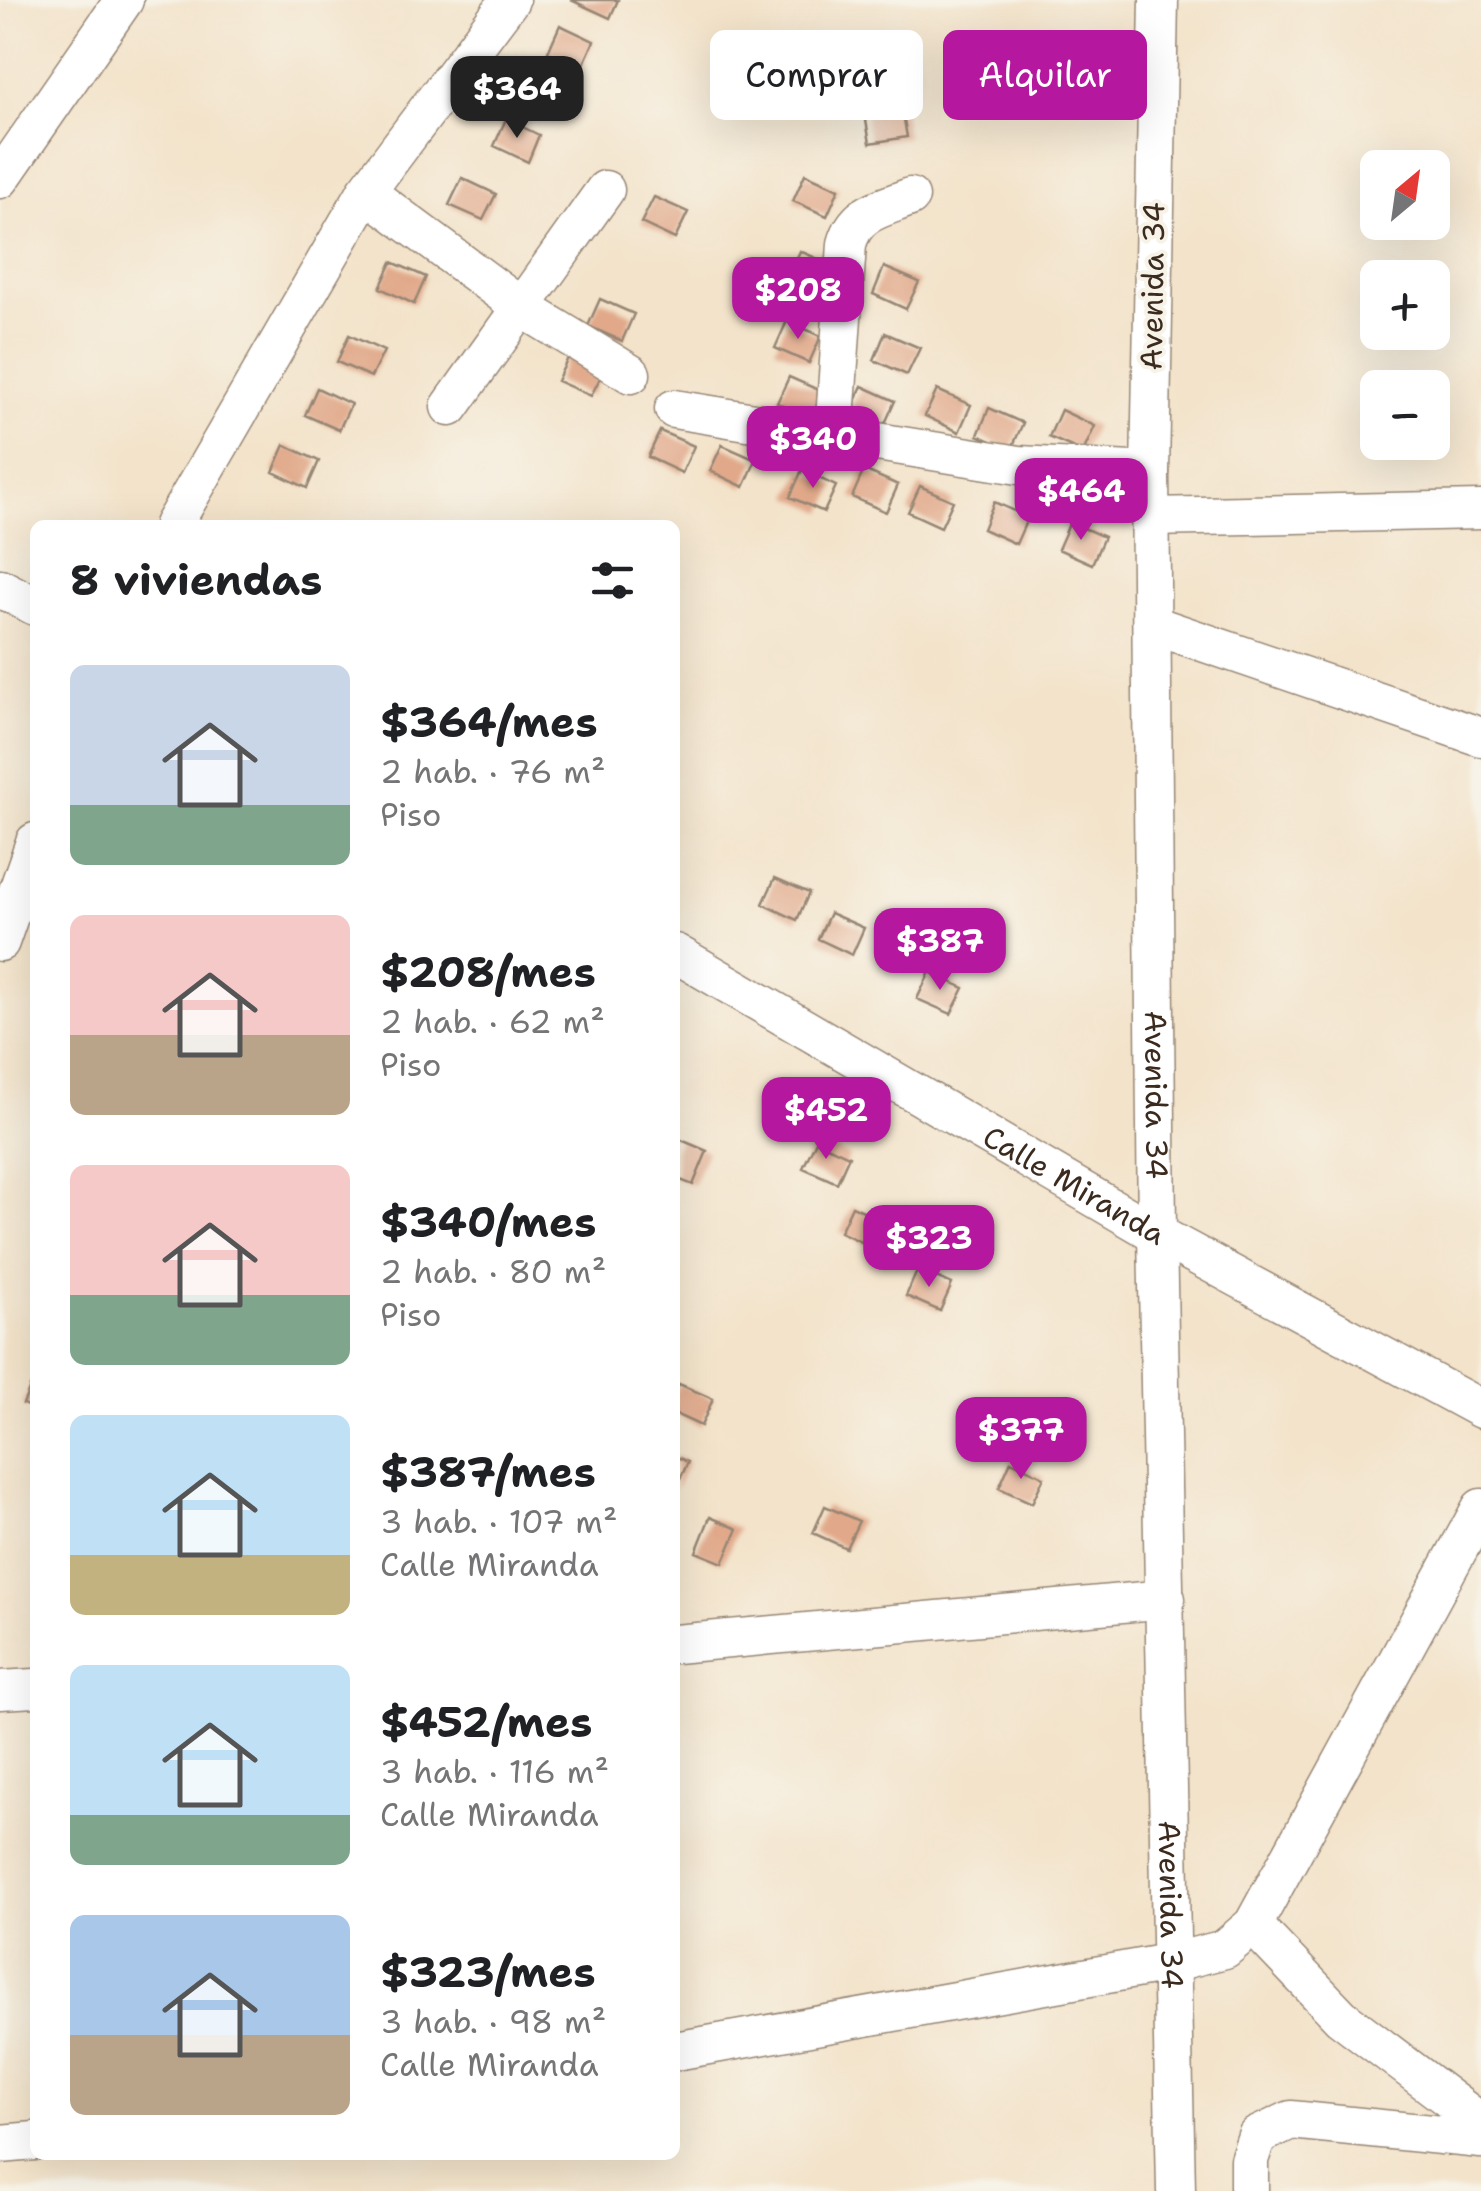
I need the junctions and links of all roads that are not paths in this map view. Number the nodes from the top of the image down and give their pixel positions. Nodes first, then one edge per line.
1 (124, 0) edge
2 (510, 0) edge
3 (1159, 0) edge
4 (0, 179) edge
5 (605, 190) dead end
6 (366, 192) junction
7 (910, 198) dead end
8 (521, 307) junction
9 (631, 374) dead end
10 (450, 407) dead end
11 (674, 408) dead end
12 (834, 435) junction
13 (1150, 472) junction
14 (1481, 510) edge
15 (1150, 517) junction
16 (177, 520) edge
17 (0, 588) edge
18 (30, 603) edge
19 (1153, 625) junction
20 (1481, 736) edge
21 (30, 856) edge
22 (0, 942) edge
23 (680, 956) edge
24 (1158, 1234) junction
25 (1481, 1409) edge
26 (1481, 1508) edge
27 (1166, 1598) junction
28 (680, 1644) edge
29 (30, 1688) edge
30 (0, 1690) edge
31 (1252, 1925) junction
32 (1174, 1962) junction
33 (680, 2050) edge
34 (1481, 2124) edge
35 (1481, 2139) edge
36 (30, 2142) edge
37 (0, 2144) edge
38 (1176, 2191) edge
39 (1249, 2191) edge

1 - 4 street
2 - 6 street
3 - 13 street, Avenida 34
5 - 8 street
6 - 8 street
6 - 16 street
7 - 12 street
8 - 9 street
8 - 10 street
11 - 12 street
12 - 13 street
13 - 15 street, Avenida 34
14 - 15 street
15 - 19 street, Avenida 34
17 - 18 street
19 - 20 street
19 - 24 street, Avenida 34
21 - 22 street
23 - 24 street, Calle Miranda
24 - 25 street, Calle Miranda
24 - 27 street, Avenida 34
26 - 31 street
27 - 28 street
27 - 32 street, Avenida 34
29 - 30 street
31 - 32 street
31 - 34 street
32 - 33 street
32 - 38 street, Avenida 34
35 - 39 street
36 - 37 street

